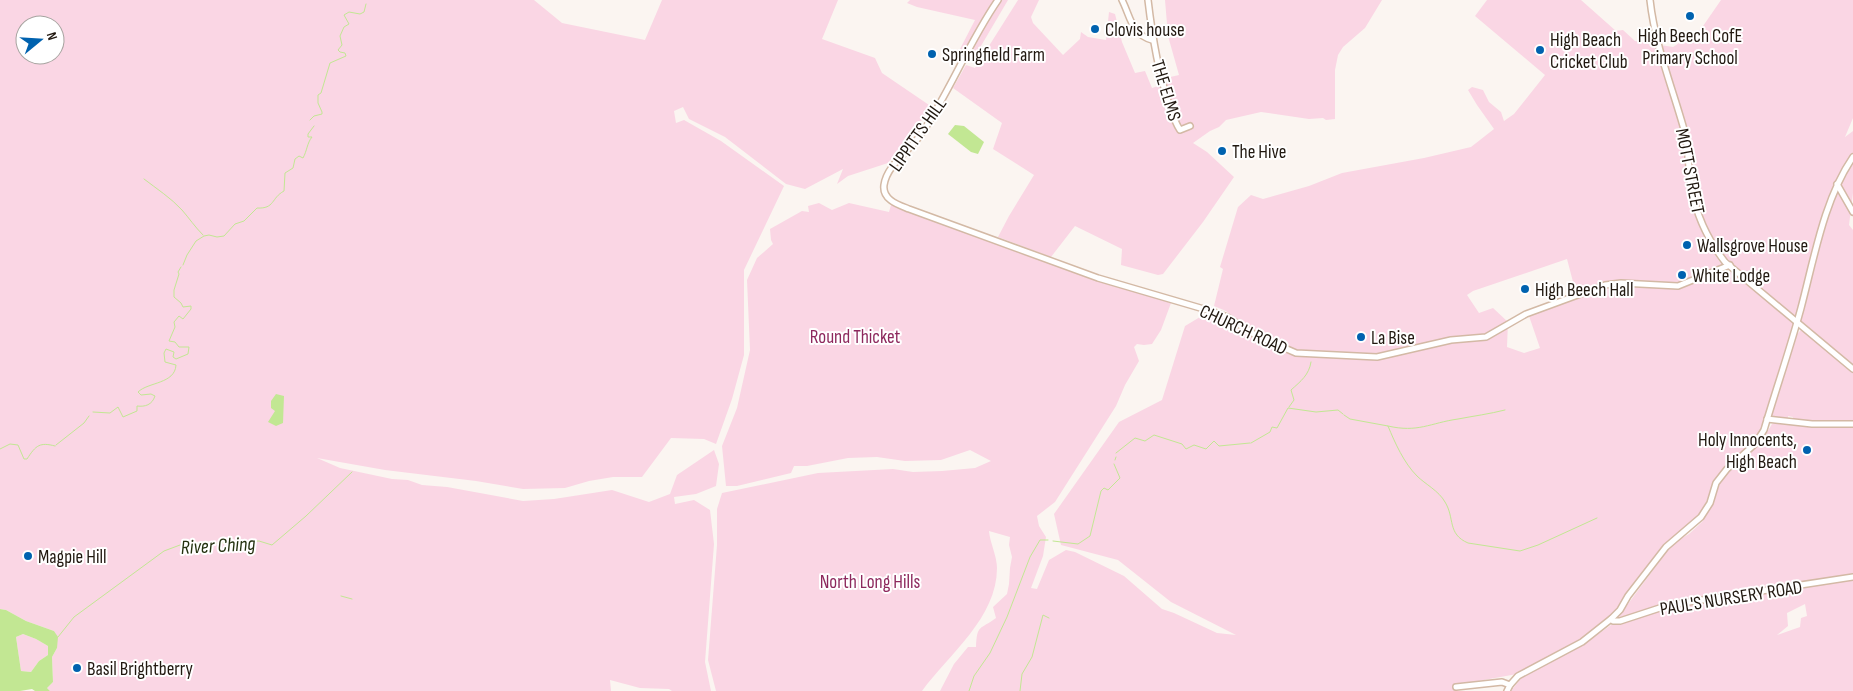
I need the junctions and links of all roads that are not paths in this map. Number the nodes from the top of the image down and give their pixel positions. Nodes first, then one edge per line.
1 (998, 0) edge
2 (1122, 0) edge
3 (1148, 0) edge
4 (1650, 0) edge
5 (1152, 40) junction
6 (1190, 126) dead end
7 (1853, 157) edge
8 (1838, 184) junction
9 (884, 191) joint
10 (1853, 212) edge
11 (1730, 266) junction
12 (1797, 323) junction
13 (1853, 369) edge
14 (1767, 419) junction
15 (1853, 424) edge
16 (1853, 577) edge
17 (1611, 619) junction
18 (1510, 685) junction
19 (1456, 687) dead end
20 (1507, 691) edge

1 - 9 street, LIPPITTS HILL
2 - 5 street, THE ELMS
3 - 5 street, THE ELMS
4 - 11 street, MOTT STREET
5 - 6 street, THE ELMS
7 - 8 street
8 - 10 street
8 - 12 street
9 - 11 street, CHURCH ROAD
11 - 12 street, MOTT STREET
12 - 13 street, MOTT STREET
12 - 14 street
14 - 15 street
14 - 17 street
16 - 17 street, PAUL'S NURSERY ROAD
17 - 18 street
18 - 19 street
18 - 20 street

